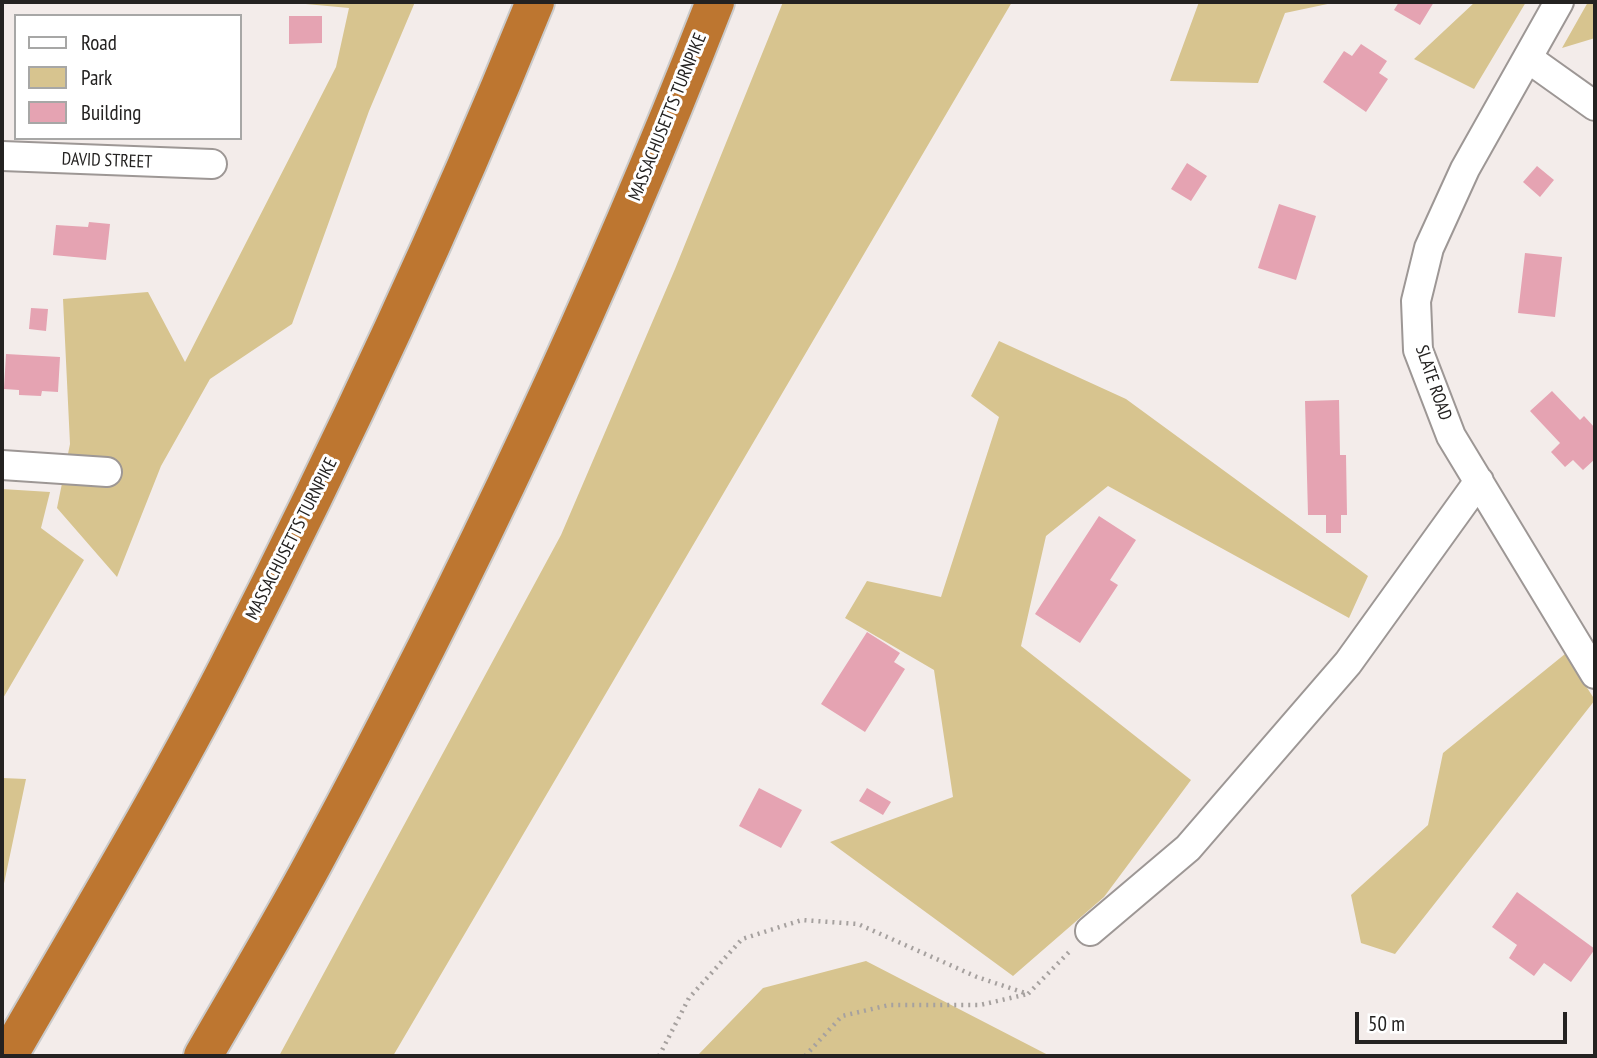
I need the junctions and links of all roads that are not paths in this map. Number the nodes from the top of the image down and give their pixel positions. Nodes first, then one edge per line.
1 (535, 2) edge
2 (715, 2) edge
3 (1559, 2) edge
4 (1529, 59) junction
5 (1595, 106) edge
6 (2, 156) edge
7 (212, 164) dead end
8 (2, 465) edge
9 (107, 472) dead end
10 (1479, 481) junction
11 (1595, 674) edge
12 (1090, 931) road end
13 (8, 1056) edge
14 (203, 1056) edge

1 - 13 highway, MASSACHUSETTS TURNPIKE
2 - 14 highway, MASSACHUSETTS TURNPIKE
3 - 4 street, SLATE ROAD
4 - 5 street
4 - 10 street, SLATE ROAD
6 - 7 street, DAVID STREET
8 - 9 street
10 - 11 street, SLATE ROAD
10 - 12 street

